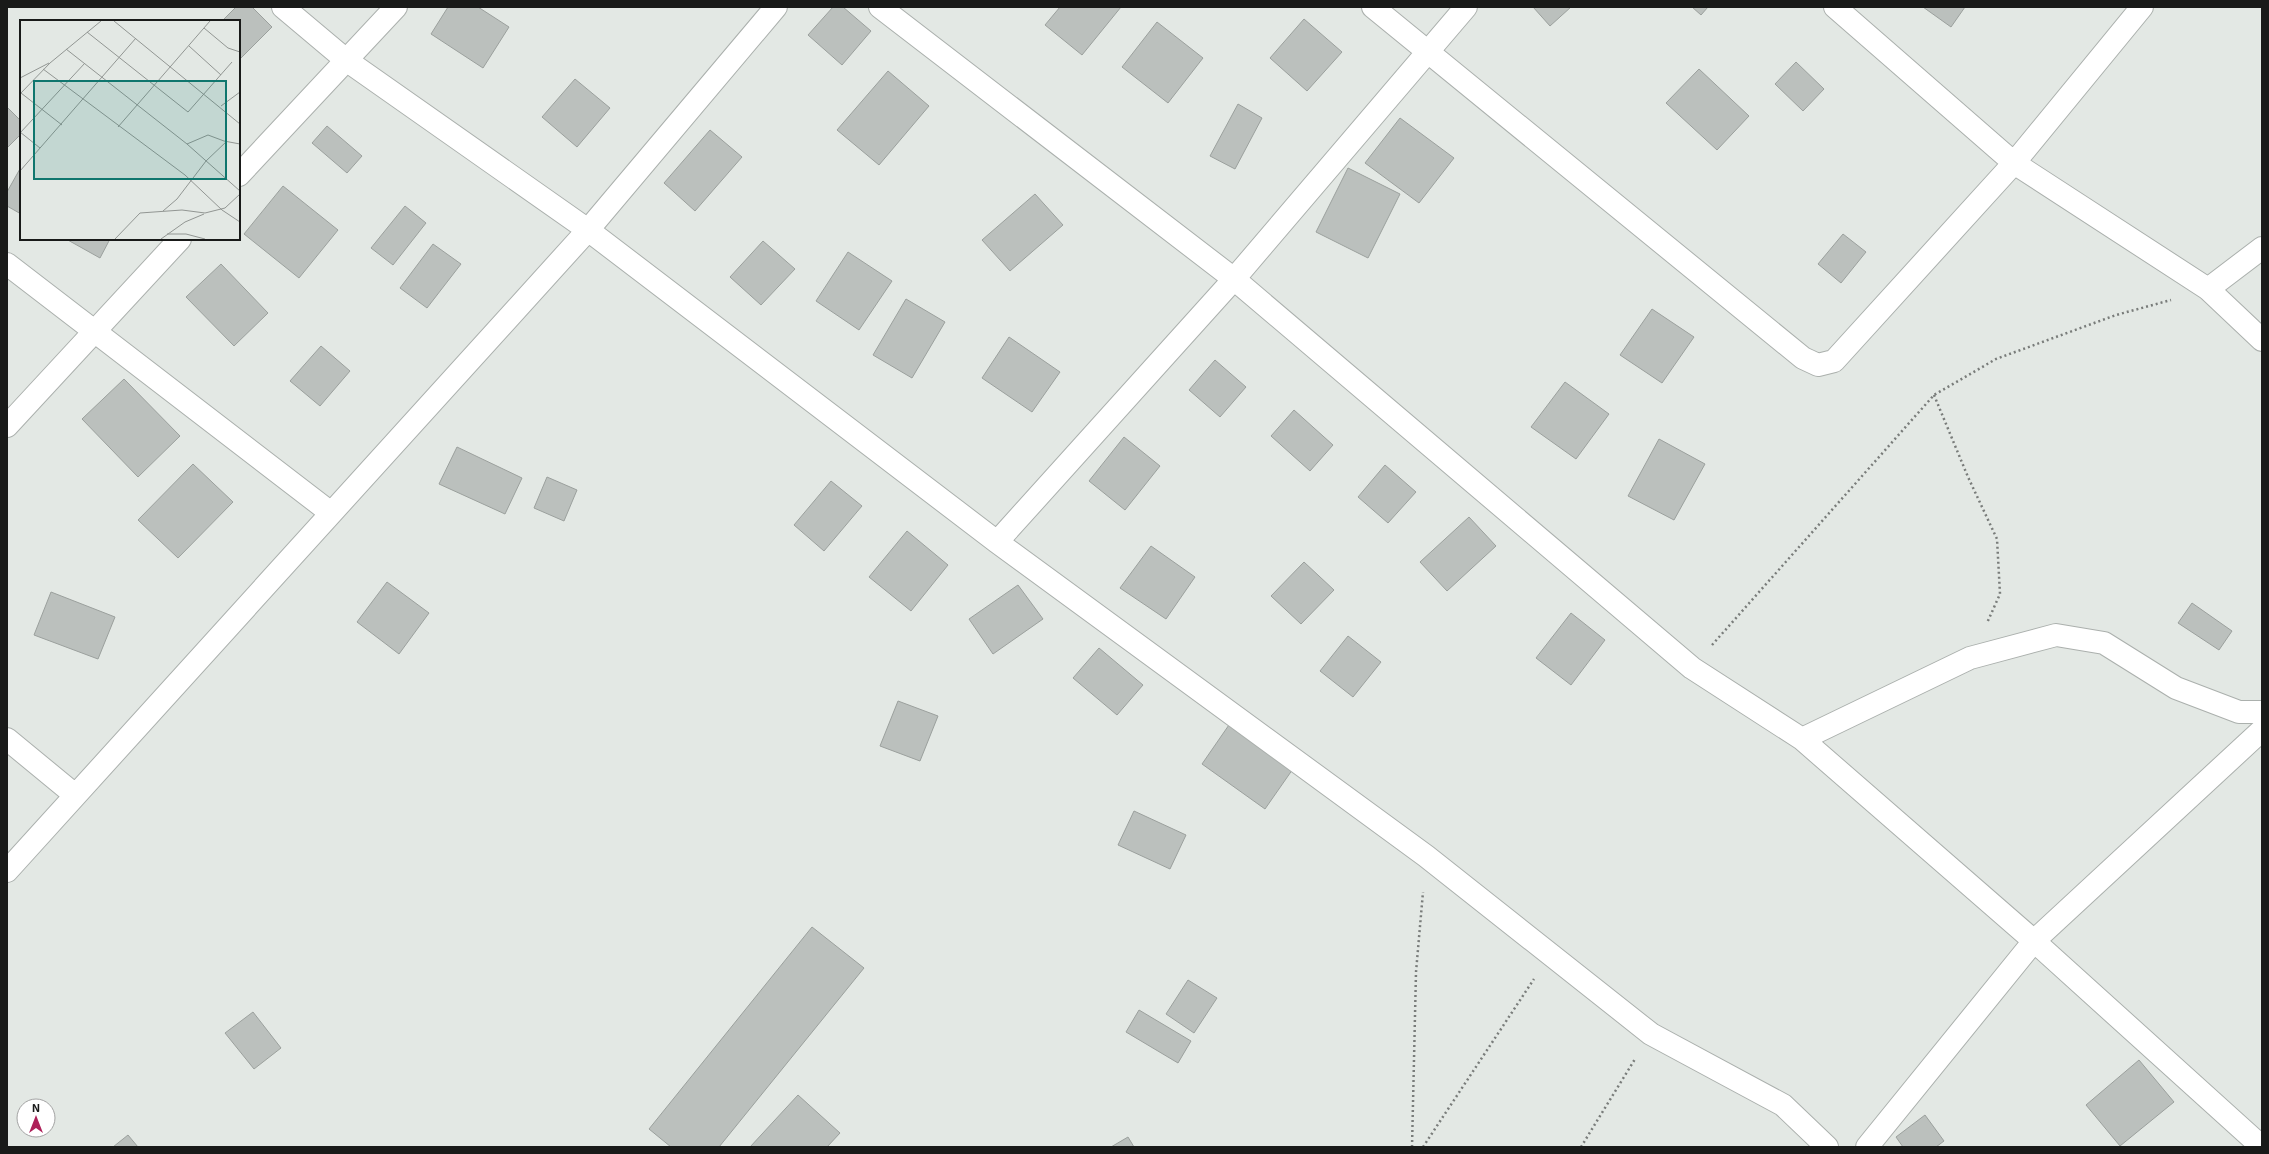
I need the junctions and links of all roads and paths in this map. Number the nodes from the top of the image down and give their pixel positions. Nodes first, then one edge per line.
1 (283, 7) edge
2 (396, 7) edge
3 (776, 7) edge
4 (880, 7) edge
5 (1373, 7) edge
6 (1466, 7) edge
7 (1835, 7) edge
8 (2142, 7) edge
9 (1428, 52) junction
10 (346, 60) junction
11 (2014, 162) junction
12 (240, 174) edge
13 (588, 230) junction
14 (179, 240) edge
15 (2262, 248) edge
16 (7, 264) edge
17 (1234, 279) junction
18 (2208, 289) junction
19 (94, 332) junction
20 (2262, 340) edge
21 (1934, 395) junction
22 (7, 426) edge
23 (331, 513) junction
24 (997, 542) junction
25 (1970, 658) junction
26 (1692, 668) junction
27 (2262, 712) edge
28 (2262, 730) edge
29 (7, 739) edge
30 (1802, 739) junction
31 (75, 795) junction
32 (1426, 856) junction
33 (7, 871) edge
34 (2034, 941) junction
35 (1551, 955) junction
36 (1651, 1034) junction
37 (1412, 1147) edge
38 (1423, 1147) edge
39 (1581, 1147) edge
40 (1827, 1147) edge
41 (1867, 1147) edge
42 (2262, 1147) edge

1 - 10 street
2 - 10 street
3 - 13 street
4 - 17 street
5 - 9 street
6 - 9 street
7 - 11 street
8 - 11 street
9 - 11 street
9 - 17 street
10 - 12 street
10 - 13 street
11 - 18 street
13 - 23 street
13 - 24 street
14 - 19 street
15 - 18 street
16 - 19 street
17 - 24 street
17 - 26 street
18 - 20 street
18 - 21 path
19 - 22 street
19 - 23 street
21 - 25 path
21 - 26 path
23 - 31 street
24 - 32 street
25 - 27 street
25 - 30 street
26 - 30 street
28 - 34 street
29 - 31 street
30 - 34 street
31 - 33 street
32 - 35 street
32 - 37 path
34 - 41 street
34 - 42 street
35 - 36 street
35 - 38 path
36 - 39 path
36 - 40 street

